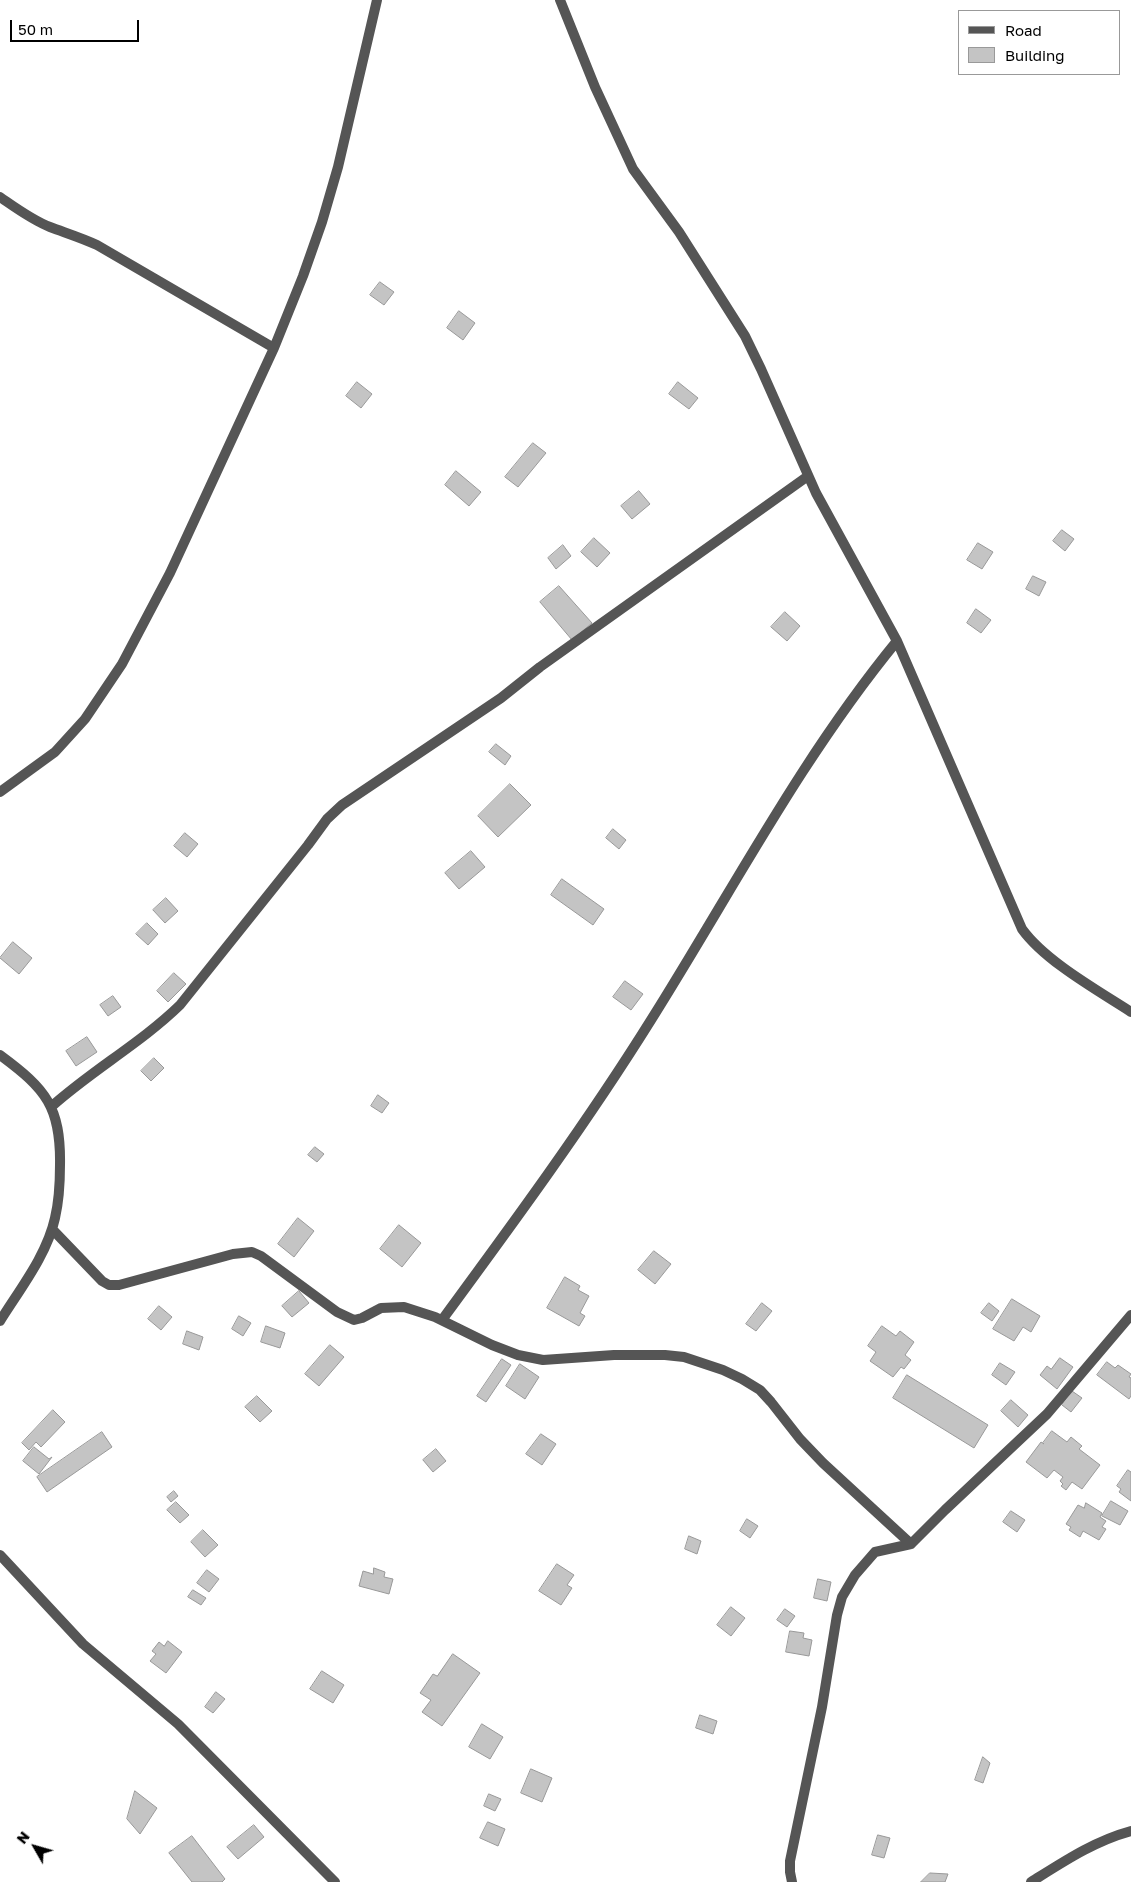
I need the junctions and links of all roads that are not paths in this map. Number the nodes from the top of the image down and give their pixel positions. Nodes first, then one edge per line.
1 (377, 0) edge
2 (560, 0) edge
3 (0, 197) edge
4 (274, 348) junction
5 (808, 476) junction
6 (898, 642) junction
7 (0, 792) edge
8 (1131, 1012) edge
9 (0, 1056) edge
10 (51, 1107) junction
11 (52, 1229) junction
12 (1131, 1315) edge
13 (442, 1320) junction
14 (0, 1322) edge
15 (911, 1544) junction
16 (0, 1555) edge
17 (1131, 1831) edge
18 (336, 1882) edge
19 (792, 1882) edge
20 (1031, 1882) edge

1 - 4 street
2 - 5 street
3 - 4 street
4 - 7 street
5 - 6 street
5 - 10 street
6 - 8 street
6 - 13 street
9 - 10 street
10 - 11 street
11 - 13 street
11 - 14 street
12 - 15 street
13 - 15 street
15 - 19 street
16 - 18 street
17 - 20 street

